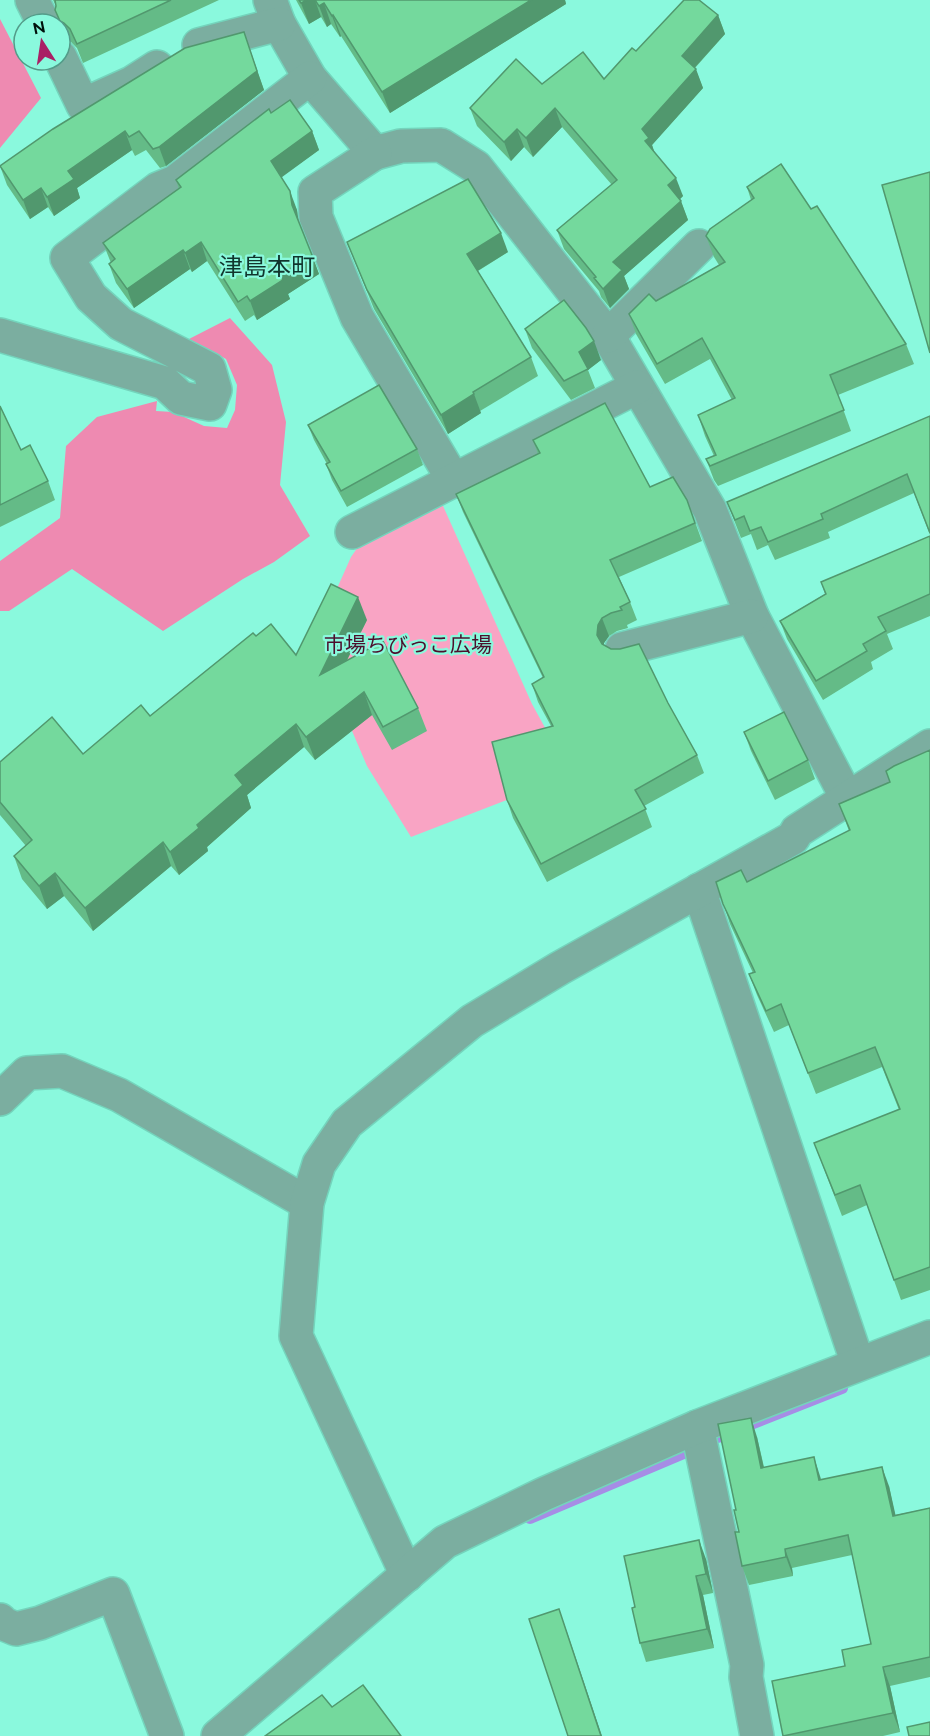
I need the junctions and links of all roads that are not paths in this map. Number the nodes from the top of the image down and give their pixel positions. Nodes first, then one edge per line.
1 (275, 12) edge
2 (68, 72) edge
3 (310, 78) junction
4 (375, 153) junction
5 (699, 246) dead end
6 (0, 335) edge
7 (608, 336) junction
8 (637, 387) junction
9 (453, 481) junction
10 (352, 532) dead end
11 (752, 616) junction
12 (622, 650) edge
13 (930, 746) edge
14 (847, 798) junction
15 (699, 890) junction
16 (0, 1099) edge
17 (307, 1203) junction
18 (930, 1337) edge
19 (858, 1364) junction
20 (697, 1427) junction
21 (407, 1575) junction
22 (0, 1620) edge
23 (167, 1736) edge
24 (218, 1736) edge
25 (757, 1736) edge

1 - 2 street
1 - 3 street
3 - 4 street
3 - 6 street
4 - 7 street
4 - 9 street
5 - 7 street
7 - 8 street
8 - 9 street
8 - 11 street
9 - 10 street
11 - 12 street
11 - 14 street
13 - 14 street
14 - 15 street
15 - 17 street
15 - 19 street
16 - 17 street
17 - 21 street
18 - 19 street
19 - 20 street
20 - 21 street
20 - 25 street
21 - 24 street
22 - 23 street

